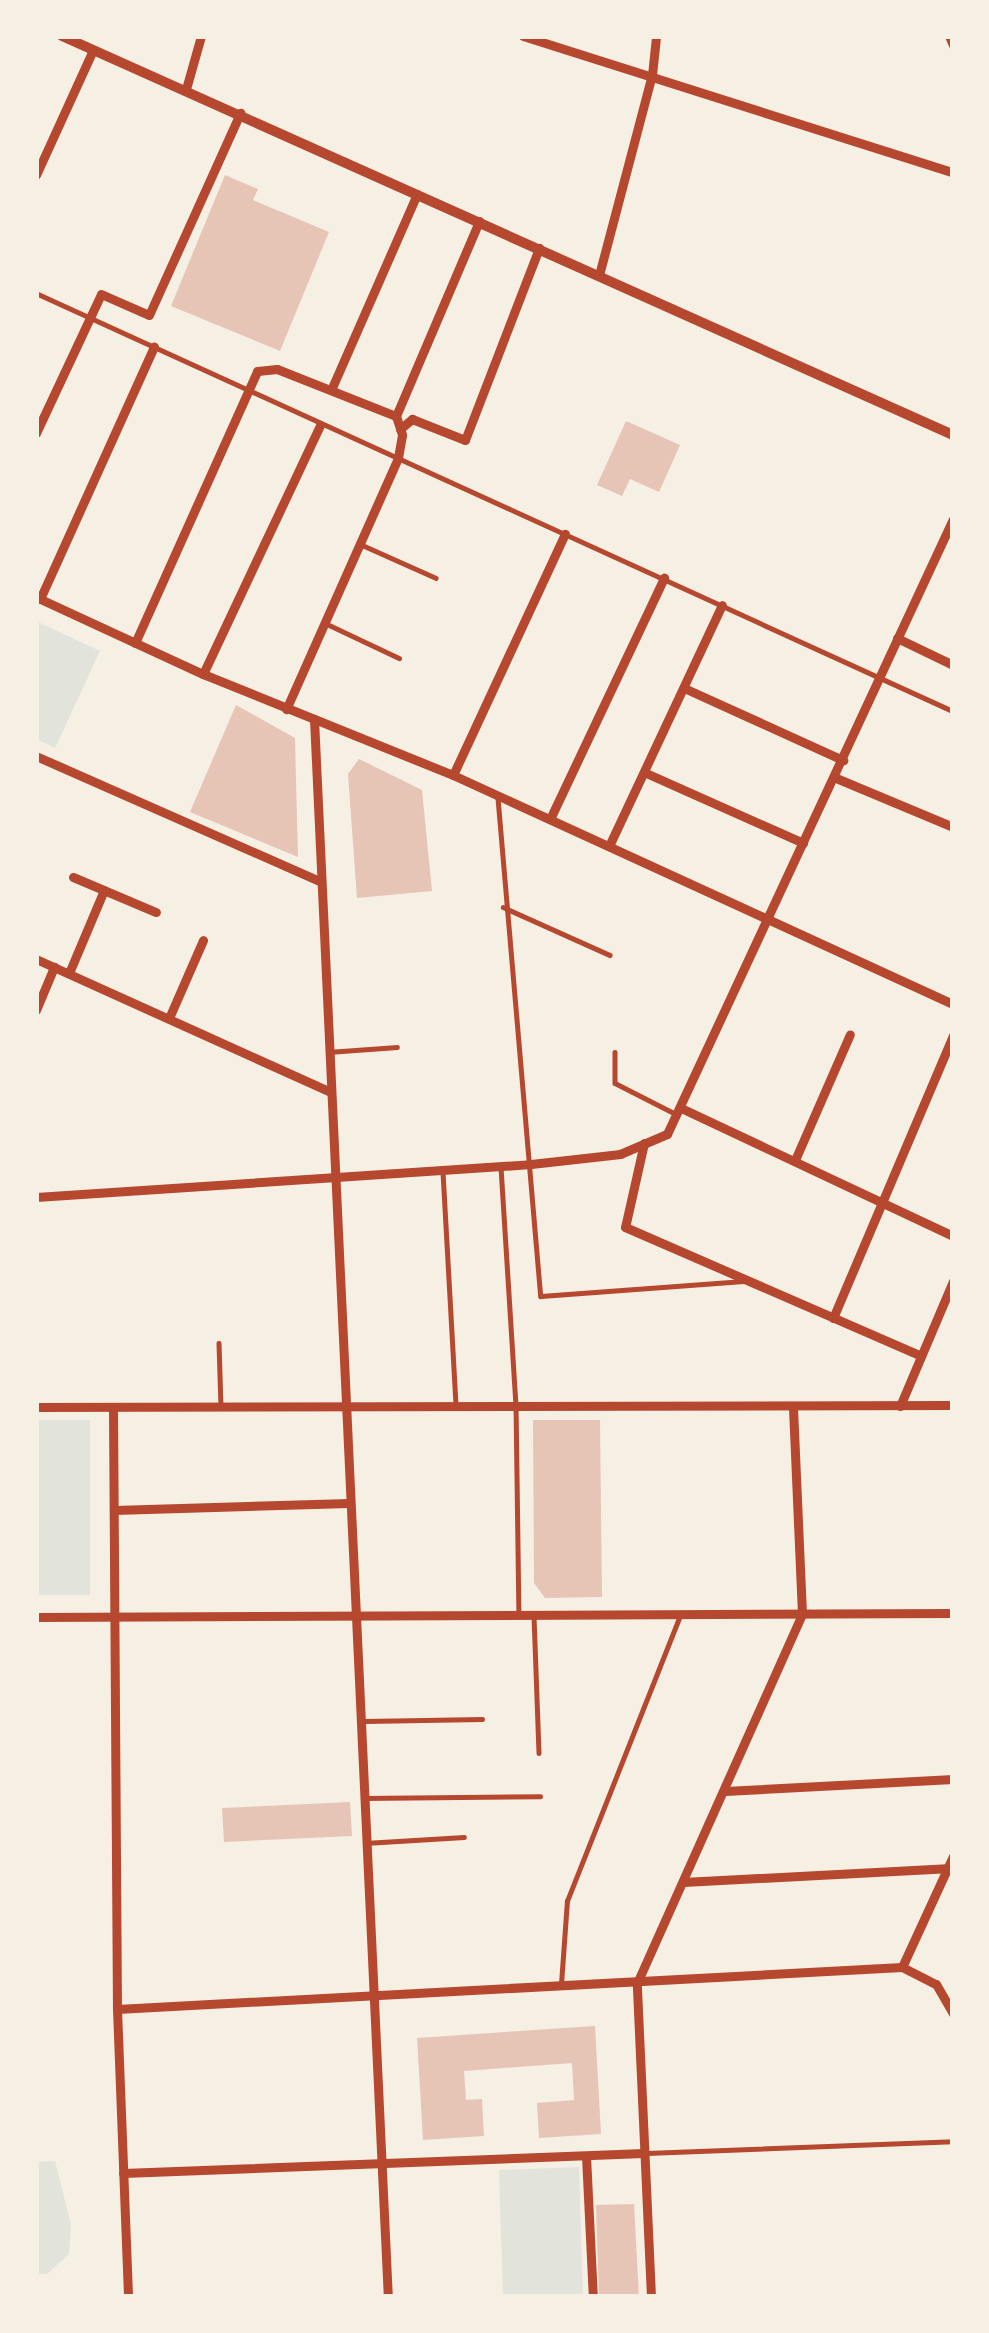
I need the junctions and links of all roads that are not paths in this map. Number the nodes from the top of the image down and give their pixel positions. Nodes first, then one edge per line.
1 (62, 36) edge
2 (201, 36) edge
3 (524, 36) edge
4 (656, 36) edge
5 (949, 36) edge
6 (953, 45) edge
7 (94, 50) junction
8 (652, 75) junction
9 (186, 89) junction
10 (240, 113) junction
11 (953, 172) edge
12 (36, 176) edge
13 (417, 194) junction
14 (479, 221) junction
15 (539, 248) junction
16 (599, 275) junction
17 (36, 293) edge
18 (89, 317) junction
19 (154, 347) junction
20 (246, 389) junction
21 (331, 390) junction
22 (396, 416) junction
23 (320, 424) junction
24 (400, 429) junction
25 (36, 433) edge
26 (953, 435) edge
27 (398, 458) junction
28 (953, 519) edge
29 (565, 534) junction
30 (360, 544) junction
31 (436, 578) dead end
32 (664, 578) junction
33 (38, 598) edge
34 (722, 605) junction
35 (325, 623) junction
36 (897, 638) junction
37 (135, 643) junction
38 (399, 658) dead end
39 (953, 664) edge
40 (203, 674) junction
41 (881, 680) junction
42 (684, 688) junction
43 (286, 709) junction
44 (953, 712) edge
45 (314, 719) junction
46 (37, 758) edge
47 (843, 760) junction
48 (646, 772) junction
49 (453, 775) junction
50 (836, 778) junction
51 (498, 795) junction
52 (550, 819) junction
53 (953, 827) edge
54 (803, 843) junction
55 (609, 846) junction
56 (73, 877) dead end
57 (320, 880) junction
58 (104, 890) junction
59 (503, 907) junction
60 (156, 912) dead end
61 (767, 918) junction
62 (202, 940) dead end
63 (610, 955) dead end
64 (36, 959) edge
65 (54, 967) junction
66 (69, 974) junction
67 (953, 1004) edge
68 (36, 1010) edge
69 (169, 1018) junction
70 (850, 1034) dead end
71 (953, 1035) edge
72 (398, 1047) dead end
73 (328, 1052) junction
74 (615, 1052) dead end
75 (330, 1092) junction
76 (679, 1112) junction
77 (644, 1143) junction
78 (795, 1160) junction
79 (531, 1164) junction
80 (501, 1167) junction
81 (443, 1172) junction
82 (332, 1177) junction
83 (36, 1197) edge
84 (882, 1202) junction
85 (953, 1236) edge
86 (749, 1281) junction
87 (953, 1281) edge
88 (833, 1318) junction
89 (219, 1343) dead end
90 (921, 1356) junction
91 (344, 1402) junction
92 (456, 1404) junction
93 (516, 1404) junction
94 (953, 1405) edge
95 (221, 1406) junction
96 (900, 1406) junction
97 (36, 1407) edge
98 (113, 1408) junction
99 (793, 1408) junction
100 (349, 1503) junction
101 (114, 1510) junction
102 (953, 1613) edge
103 (802, 1614) junction
104 (680, 1615) junction
105 (519, 1616) junction
106 (534, 1616) junction
107 (36, 1617) edge
108 (355, 1617) junction
109 (114, 1618) junction
110 (482, 1719) dead end
111 (359, 1721) junction
112 (539, 1753) dead end
113 (953, 1779) edge
114 (725, 1791) junction
115 (540, 1796) dead end
116 (363, 1798) junction
117 (464, 1837) dead end
118 (365, 1843) junction
119 (953, 1856) edge
120 (947, 1868) junction
121 (683, 1882) junction
122 (902, 1966) junction
123 (638, 1983) junction
124 (561, 1989) junction
125 (373, 1998) junction
126 (117, 2009) junction
127 (953, 2013) edge
128 (953, 2141) edge
129 (644, 2153) junction
130 (586, 2156) junction
131 (381, 2159) junction
132 (123, 2173) junction
133 (128, 2297) edge
134 (388, 2297) edge
135 (593, 2297) edge
136 (651, 2297) edge

1 - 7 street
2 - 9 street
3 - 8 street
4 - 8 street
5 - 6 street
7 - 9 street
7 - 12 street
8 - 11 street
8 - 16 street
9 - 10 street
10 - 13 street
10 - 18 street
13 - 14 street
13 - 21 street
14 - 15 street
14 - 22 street
15 - 16 street
15 - 24 street
16 - 26 street
17 - 18 lane
18 - 19 lane
18 - 25 street
19 - 20 lane
19 - 33 street
20 - 21 street
20 - 23 lane
20 - 37 street
21 - 22 street
22 - 24 street
23 - 27 lane
23 - 40 street
24 - 27 street
27 - 29 lane
27 - 30 street
28 - 36 street
29 - 32 lane
29 - 49 street
30 - 31 lane
30 - 35 street
32 - 34 lane
32 - 52 street
33 - 37 street
34 - 41 lane
34 - 42 street
35 - 38 lane
35 - 43 street
36 - 39 street
36 - 41 street
37 - 40 street
40 - 43 street
41 - 44 lane
41 - 47 street
42 - 47 street
42 - 48 street
43 - 45 street
45 - 49 street
45 - 57 street
46 - 57 street
47 - 50 street
48 - 54 street
48 - 55 street
49 - 51 street
50 - 53 street
50 - 54 street
51 - 52 street
51 - 59 lane
52 - 55 street
54 - 61 street
55 - 61 street
56 - 58 street
57 - 73 street
58 - 60 street
58 - 66 street
59 - 63 lane
59 - 79 lane
61 - 67 street
61 - 76 street
62 - 69 street
64 - 65 street
65 - 66 street
65 - 68 street
66 - 69 street
69 - 75 street
70 - 78 street
71 - 84 street
72 - 73 lane
73 - 75 street
74 - 76 lane
75 - 82 street
76 - 77 street
76 - 78 street
77 - 79 street
77 - 86 street
78 - 84 street
79 - 80 street
79 - 86 lane
80 - 81 street
80 - 93 lane
81 - 82 street
81 - 92 lane
82 - 83 street
82 - 91 street
84 - 85 street
84 - 88 street
86 - 88 street
87 - 90 street
88 - 90 street
89 - 95 lane
90 - 96 street
91 - 92 street
91 - 95 street
91 - 100 street
92 - 93 street
93 - 99 street
93 - 105 lane
94 - 96 street
95 - 98 street
96 - 99 street
97 - 98 street
98 - 101 street
99 - 103 street
100 - 101 street
100 - 108 street
101 - 109 street
102 - 103 street
103 - 104 street
103 - 114 street
104 - 106 street
104 - 124 lane
105 - 106 street
105 - 108 street
106 - 112 lane
107 - 109 street
108 - 109 street
108 - 111 street
109 - 126 street
110 - 111 lane
111 - 116 street
113 - 114 street
114 - 121 street
115 - 116 lane
116 - 118 street
117 - 118 lane
118 - 125 street
119 - 120 street
120 - 121 street
120 - 122 street
121 - 123 street
122 - 123 street
122 - 127 street
123 - 124 street
123 - 129 street
124 - 125 street
125 - 126 street
125 - 131 street
126 - 132 street
128 - 129 lane
129 - 130 street
129 - 136 street
130 - 131 street
130 - 135 street
131 - 132 street
131 - 134 street
132 - 133 street

